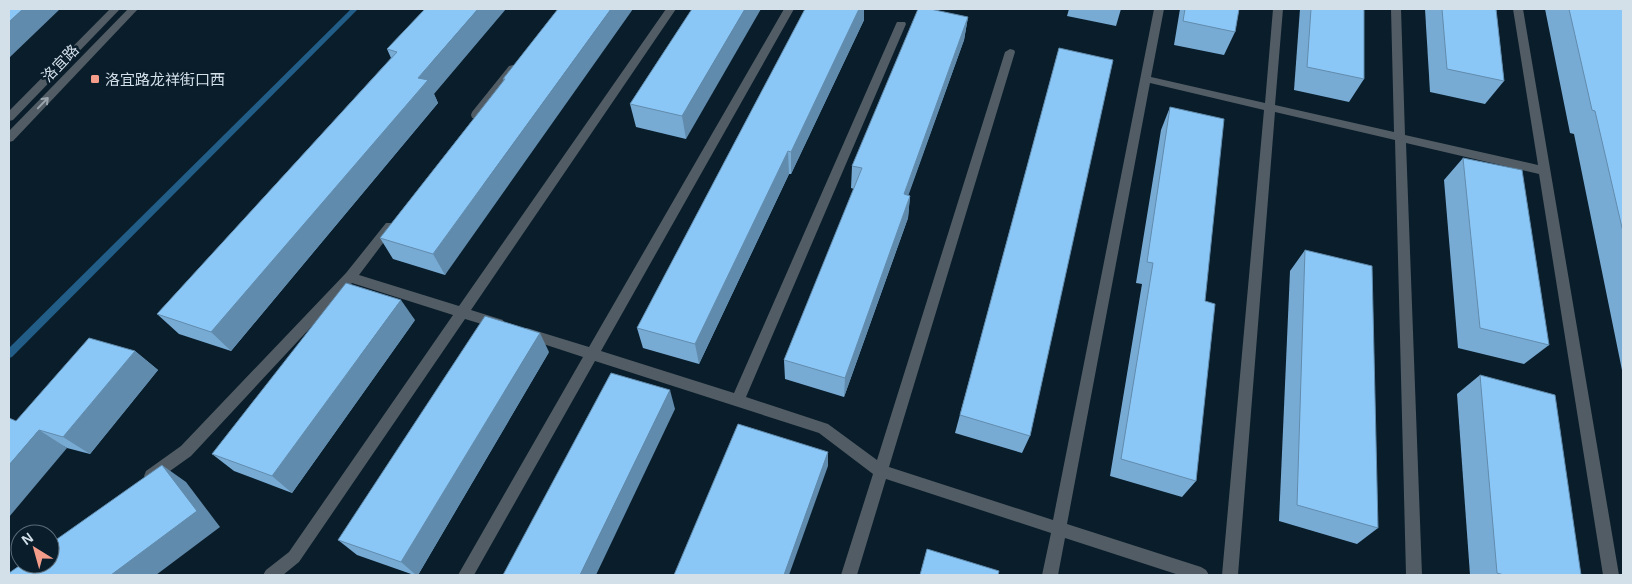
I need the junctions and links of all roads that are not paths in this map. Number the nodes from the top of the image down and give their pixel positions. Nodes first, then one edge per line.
1 (115, 9) edge
2 (133, 9) edge
3 (670, 9) edge
4 (789, 9) edge
5 (1160, 9) edge
6 (1278, 9) edge
7 (1396, 9) edge
8 (1518, 9) edge
9 (901, 24) dead end
10 (1010, 52) dead end
11 (524, 55) edge
12 (1146, 78) junction
13 (1270, 106) junction
14 (9, 117) edge
15 (470, 124) edge
16 (1400, 137) junction
17 (9, 138) edge
18 (1545, 170) junction
19 (398, 216) edge
20 (350, 277) junction
21 (463, 313) junction
22 (592, 354) junction
23 (738, 400) junction
24 (881, 471) junction
25 (138, 486) edge
26 (1059, 529) junction
27 (271, 575) edge
28 (466, 575) edge
29 (849, 575) edge
30 (1050, 575) edge
31 (1201, 575) edge
32 (1230, 575) edge
33 (1414, 575) edge
34 (1611, 575) edge

1 - 14 street, 洛宜路
17 -> 2 street, 洛宜路
3 - 21 street
4 - 22 street
5 - 12 street
6 - 13 street
7 - 16 street
8 - 18 street
9 - 23 street
10 - 24 street
11 - 15 street
12 - 13 street
12 - 26 street
13 - 16 street
13 - 32 street
16 - 18 street
16 - 33 street
18 - 34 street
19 - 20 street
20 - 21 street
20 - 25 street
21 - 22 street
21 - 27 street
22 - 23 street
22 - 28 street
23 - 24 street
24 - 26 street
24 - 29 street
26 - 30 street
26 - 31 street

